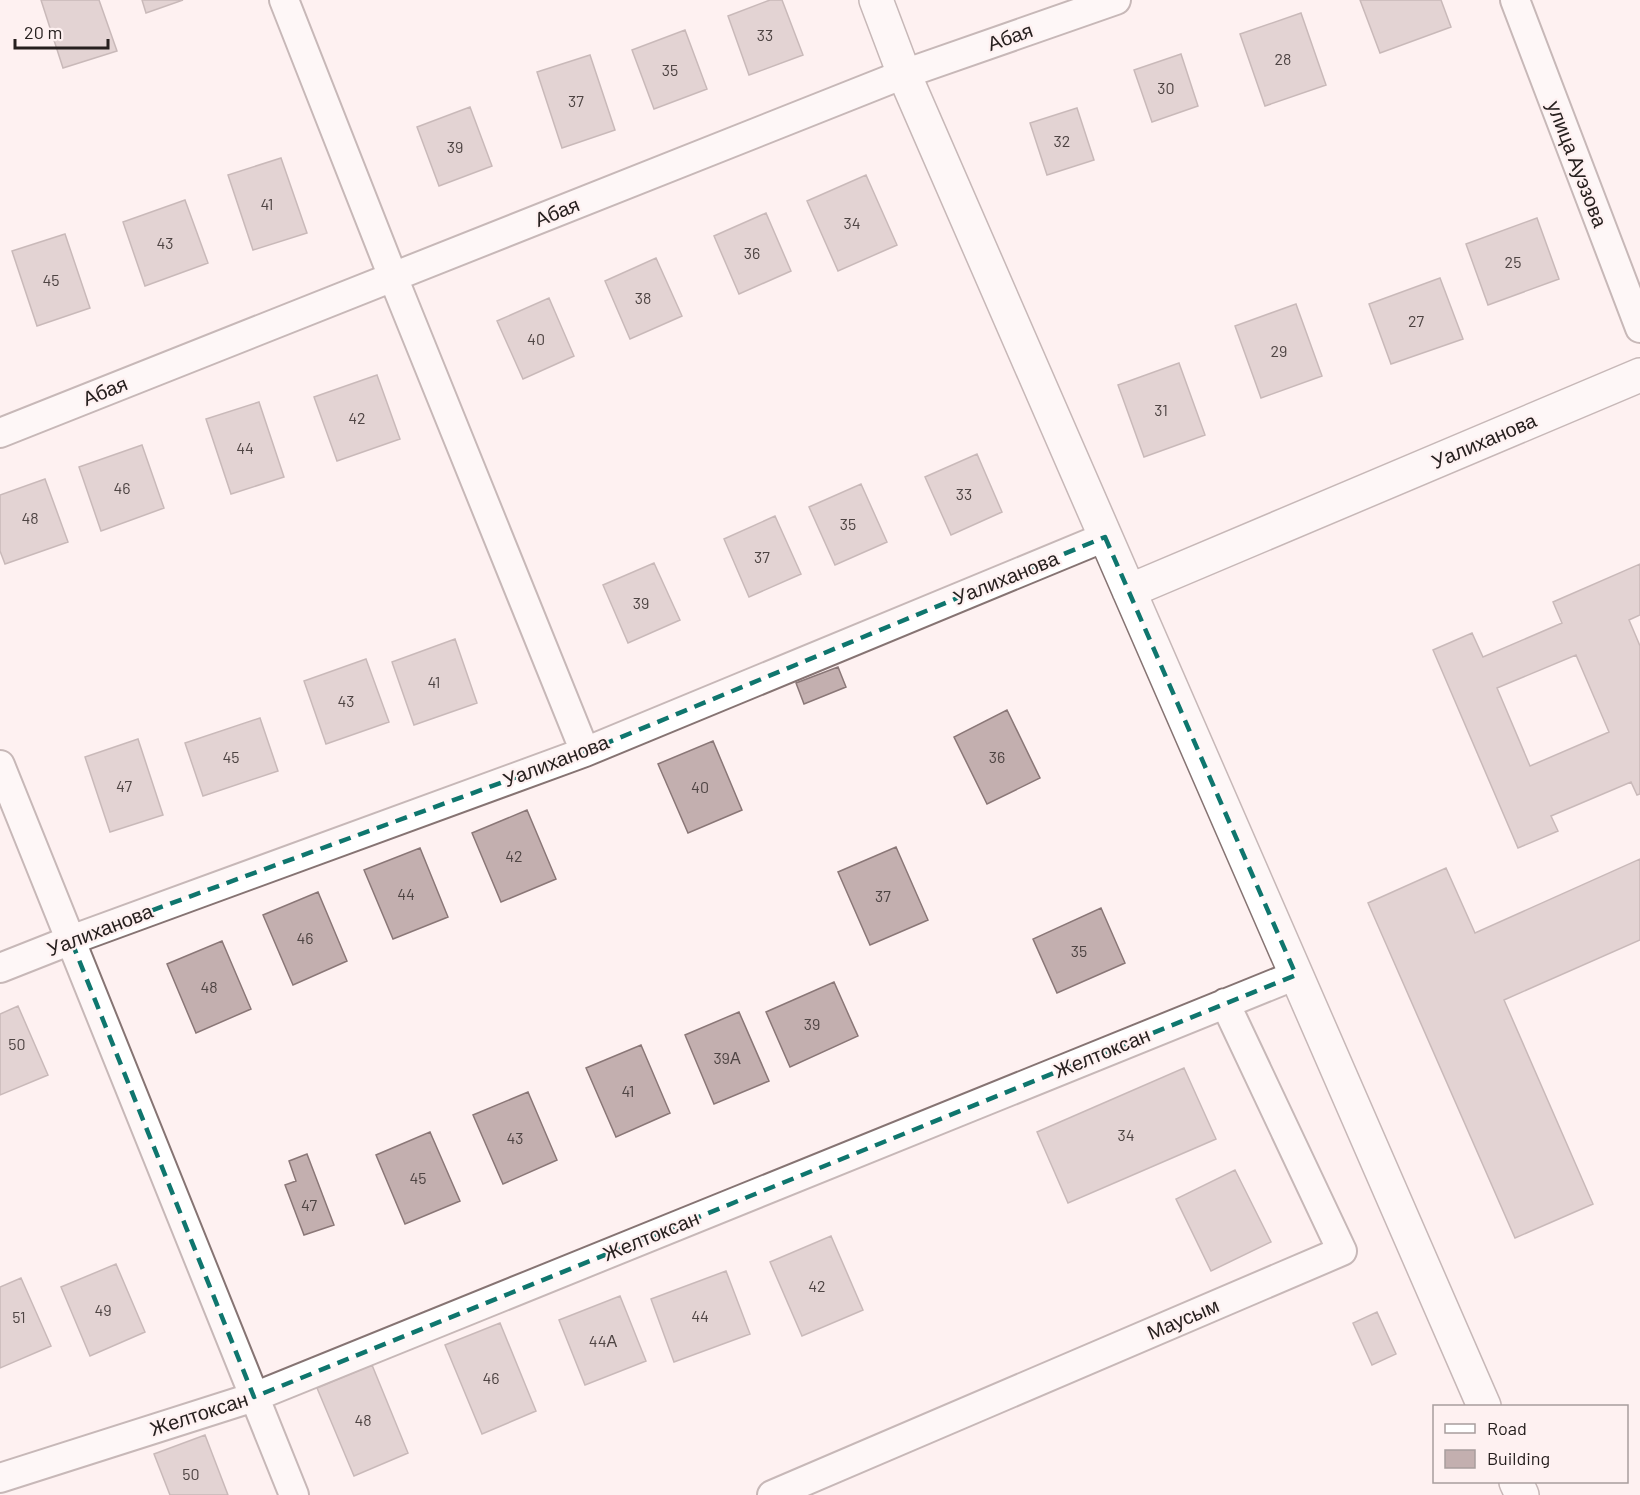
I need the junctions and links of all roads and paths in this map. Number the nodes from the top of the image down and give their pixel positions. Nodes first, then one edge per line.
1 (284, 0) edge
2 (876, 0) edge
3 (1116, 0) edge
4 (1515, 0) edge
5 (904, 74) junction
6 (393, 277) junction
7 (1640, 328) edge
8 (1640, 375) edge
9 (0, 433) edge
10 (1105, 537) junction
11 (1129, 591) junction
12 (585, 752) junction
13 (0, 765) edge
14 (71, 940) junction
15 (0, 968) edge
16 (1296, 975) junction
17 (1225, 1004) junction
18 (254, 1397) junction
19 (1483, 1405) edge
20 (0, 1478) edge
21 (294, 1495) edge
22 (772, 1495) edge

1 - 6 street
2 - 5 street
3 - 5 street, Абая
4 - 7 street, улица Ауэзова
5 - 6 street, Абая
5 - 10 street
6 - 9 street, Абая
6 - 12 street
8 - 11 street, Уалиханова
10 - 11 street
10 - 12 street, Уалиханова
11 - 16 street
12 - 14 street, Уалиханова
13 - 14 street
14 - 15 street, Уалиханова
14 - 18 street
16 - 17 street, Желтоксан
16 - 19 street
17 - 18 street, Желтоксан
17 - 22 street, Маусым
18 - 20 street, Желтоксан
18 - 21 street

